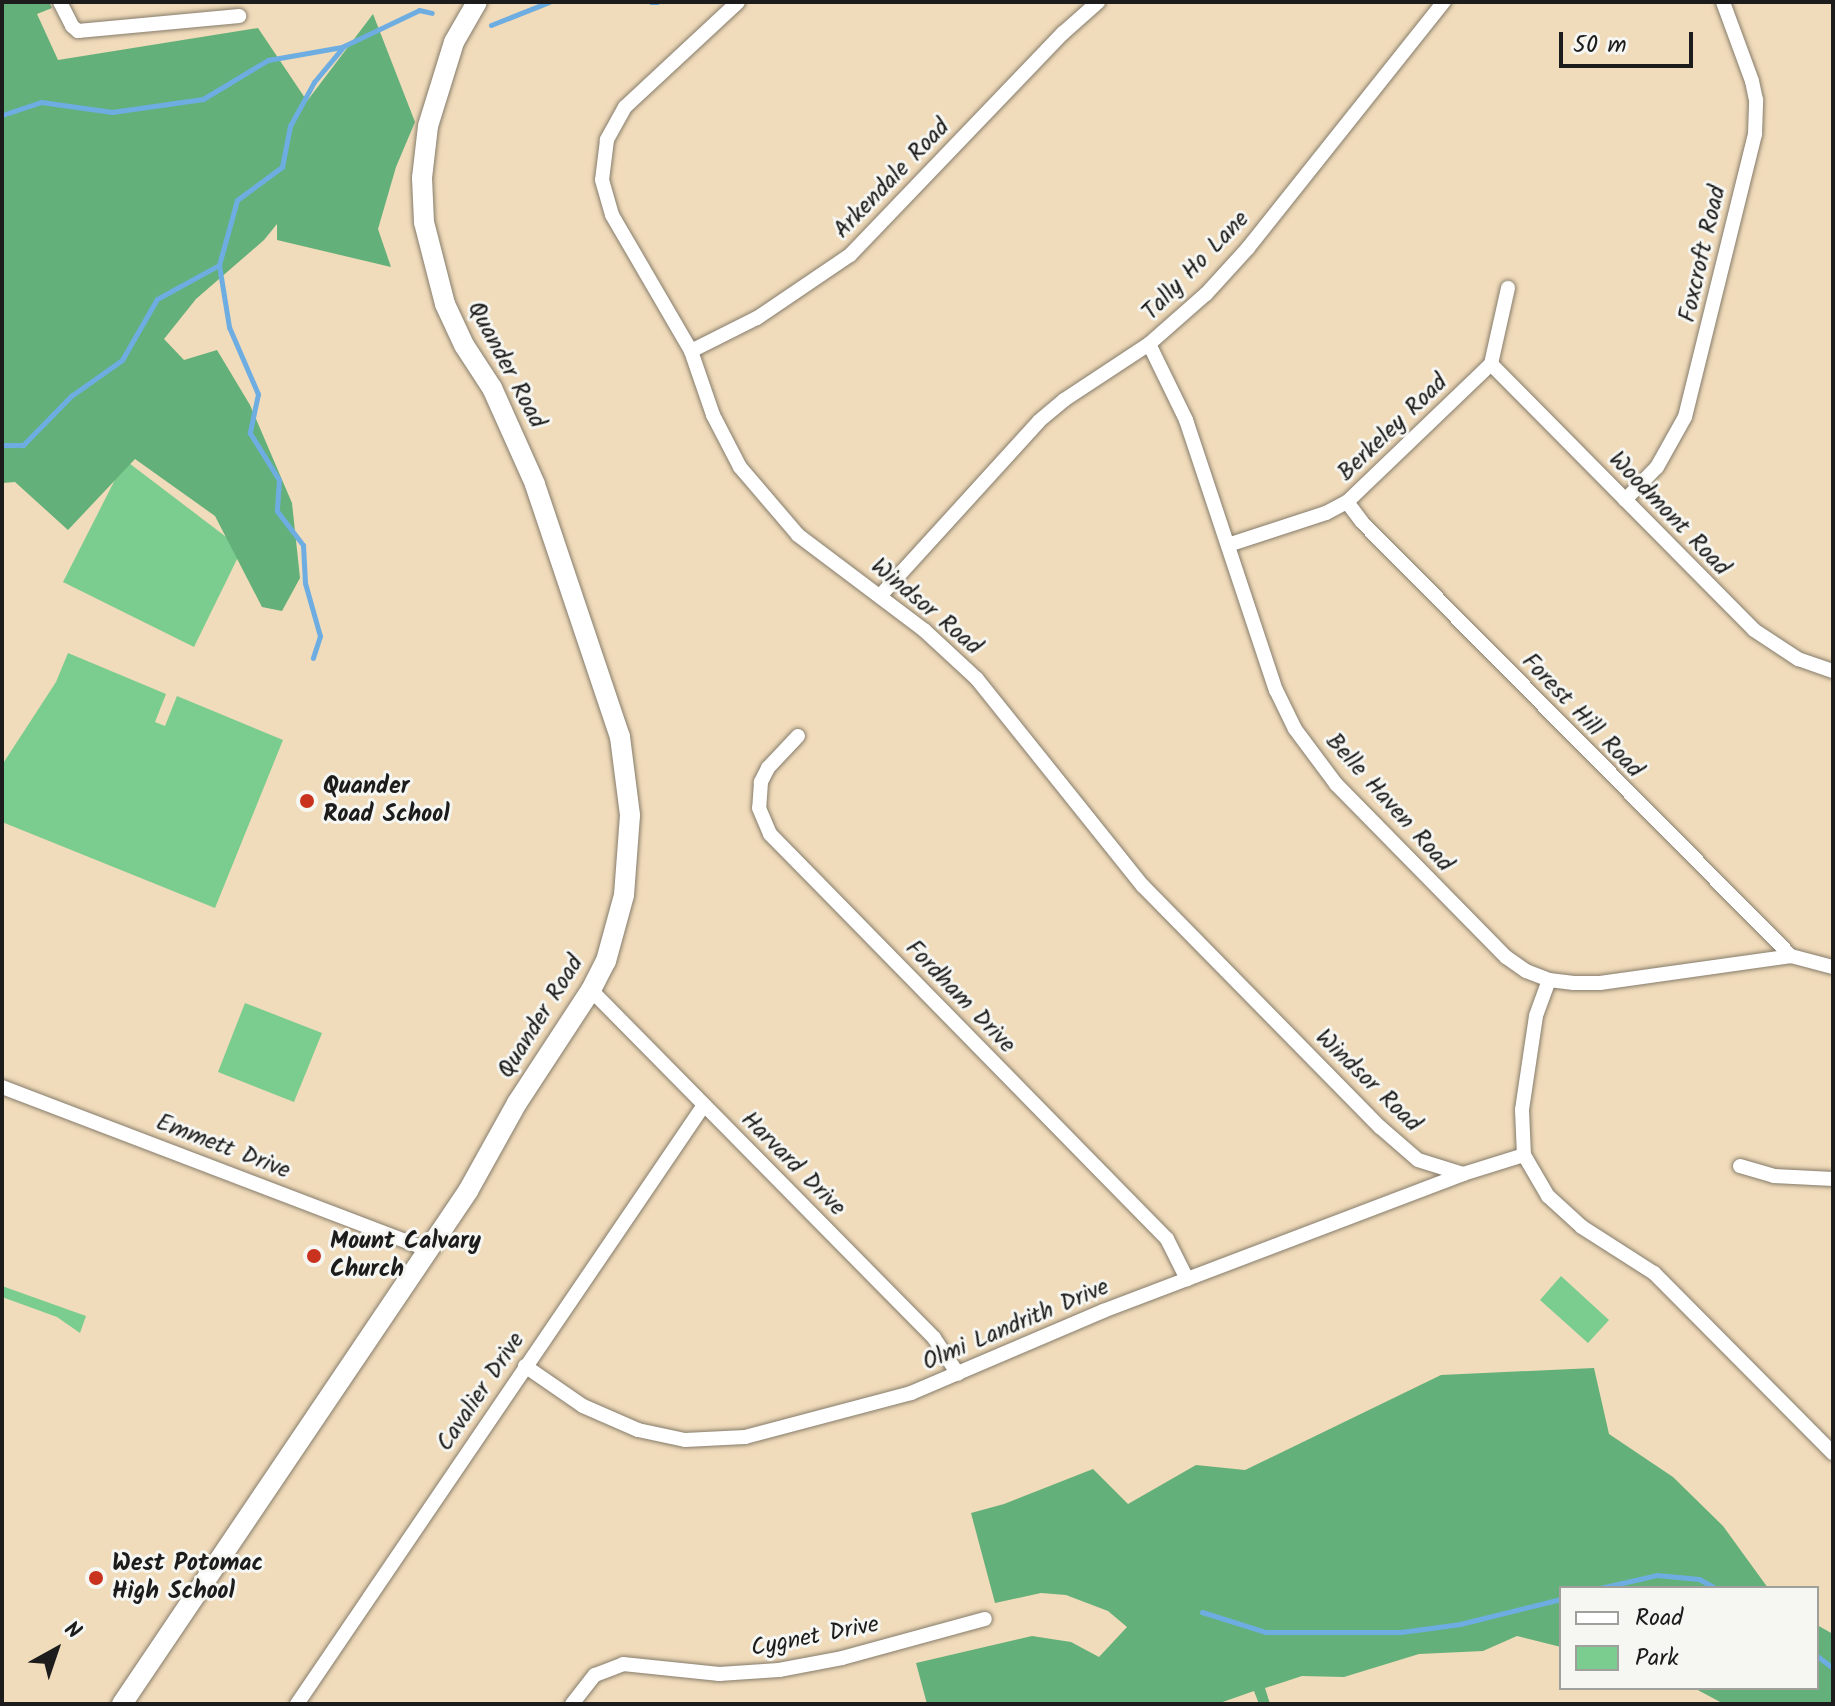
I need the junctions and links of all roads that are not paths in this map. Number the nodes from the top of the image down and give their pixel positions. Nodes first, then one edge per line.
1 (60, 2) edge
2 (477, 2) edge
3 (738, 2) edge
4 (1098, 2) edge
5 (1444, 2) edge
6 (1723, 2) edge
7 (239, 16) dead end
8 (1508, 288) dead end
9 (1149, 344) junction
10 (691, 351) junction
11 (1491, 364) junction
12 (1625, 500) junction
13 (1347, 502) junction
14 (1228, 545) junction
15 (880, 596) junction
16 (1833, 671) edge
17 (798, 736) dead end
18 (1791, 956) junction
19 (1833, 967) edge
20 (1549, 980) junction
21 (591, 990) junction
22 (2, 1087) edge
23 (704, 1105) junction
24 (1524, 1155) junction
25 (1740, 1166) dead end
26 (1463, 1174) junction
27 (1833, 1179) edge
28 (429, 1250) junction
29 (1187, 1279) junction
30 (525, 1366) junction
31 (958, 1374) junction
32 (1833, 1453) edge
33 (985, 1619) dead end
34 (122, 1704) edge
35 (297, 1704) edge
36 (572, 1704) edge

1 - 7 street
2 - 21 street, Quander Road
3 - 10 street, Windsor Road
4 - 10 street, Arkendale Road
5 - 9 street, Tally Ho Lane
6 - 12 street, Foxcroft Road
8 - 11 street
9 - 14 street, Belle Haven Road
9 - 15 street, Tally Ho Lane
10 - 15 street, Windsor Road
11 - 12 street, Woodmont Road
11 - 13 street, Berkeley Road
12 - 16 street, Woodmont Road
13 - 14 street, Berkeley Road
13 - 18 street, Forest Hill Road
14 - 20 street, Belle Haven Road
15 - 26 street, Windsor Road
17 - 29 street, Fordham Drive
18 - 19 street, Belle Haven Road
18 - 20 street, Belle Haven Road
20 - 24 street
21 - 23 street, Harvard Drive
21 - 28 street, Quander Road
22 - 28 street, Emmett Drive
23 - 30 street, Cavalier Drive
23 - 31 street, Harvard Drive
24 - 26 street, Olmi Landrith Drive
24 - 32 street
25 - 27 street
26 - 29 street, Olmi Landrith Drive
28 - 34 street, Quander Road
29 - 31 street, Olmi Landrith Drive
30 - 31 street, Olmi Landrith Drive
30 - 35 street, Cavalier Drive
33 - 36 street, Cygnet Drive

